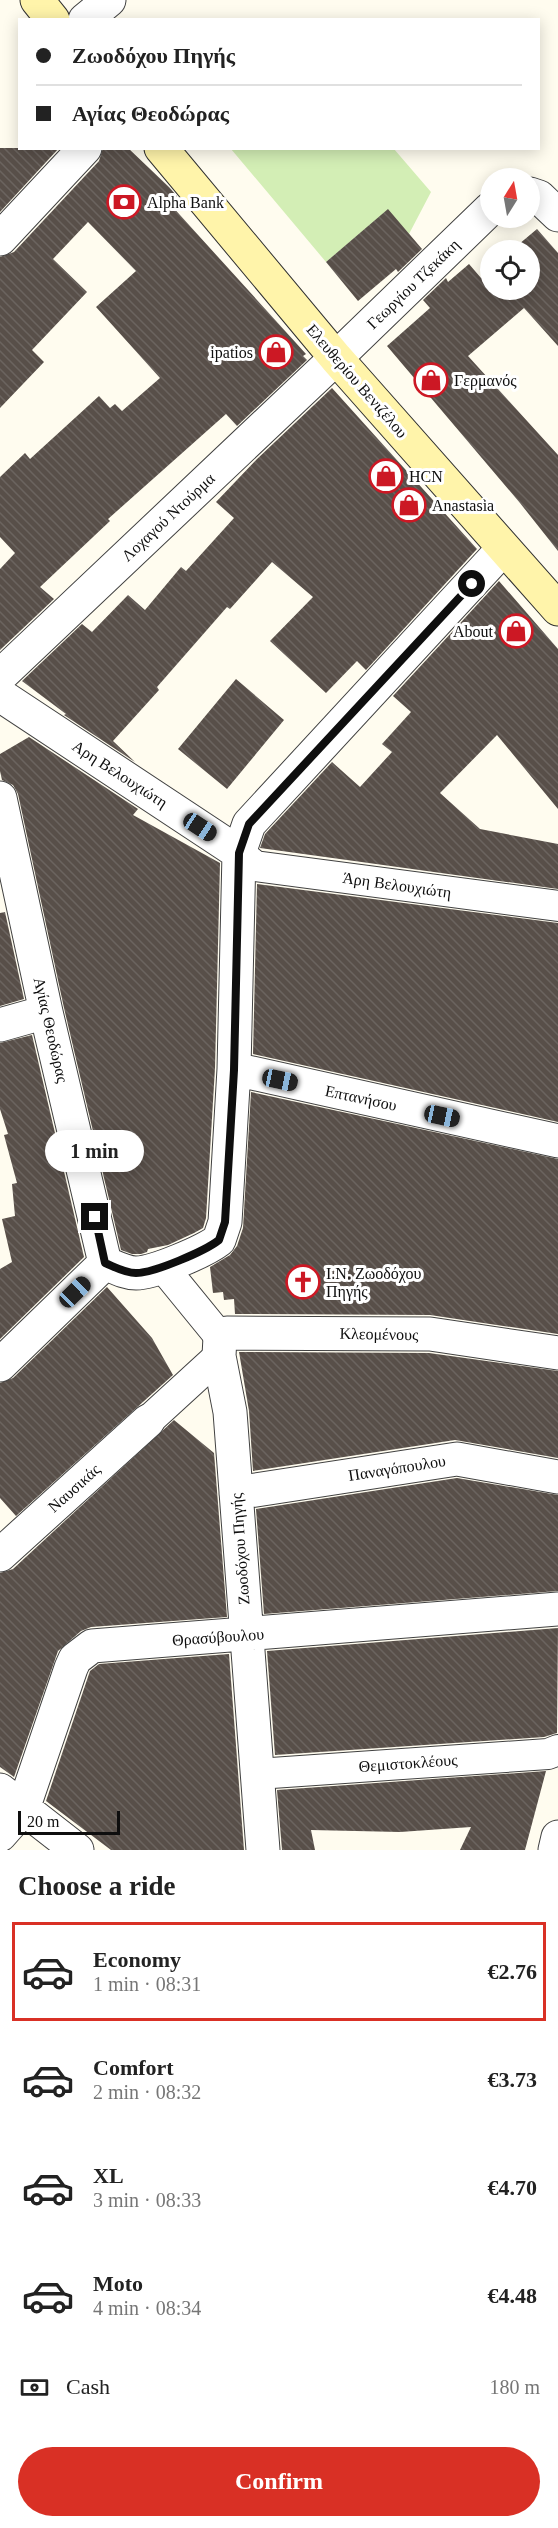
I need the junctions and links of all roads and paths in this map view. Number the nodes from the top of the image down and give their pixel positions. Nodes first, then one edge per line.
1 (37, 0) edge
2 (109, 0) edge
3 (51, 18) edge
4 (87, 18) edge
5 (83, 150) edge
6 (163, 150) edge
7 (540, 198) edge
8 (558, 214) edge
9 (480, 219) edge
10 (0, 238) edge
11 (336, 358) junction
12 (503, 549) junction
13 (558, 609) edge
14 (0, 676) edge
15 (0, 695) edge
16 (0, 798) edge
17 (239, 853) junction
18 (558, 906) edge
19 (46, 1012) junction
20 (0, 1024) edge
21 (234, 1070) junction
22 (558, 1141) edge
23 (105, 1263) junction
24 (162, 1266) junction
25 (220, 1347) junction
26 (558, 1353) edge
27 (0, 1365) edge
28 (148, 1421) joint
29 (558, 1477) edge
30 (236, 1492) junction
31 (6, 1539) edge
32 (558, 1609) edge
33 (247, 1635) junction
34 (558, 1750) edge
35 (257, 1774) junction
36 (12, 1799) edge
37 (0, 1835) edge
38 (558, 1837) edge
39 (77, 1850) edge
40 (263, 1850) edge
41 (555, 1850) edge

1 - 3 main road
2 - 4 street
5 - 10 street
6 - 11 main road, Ελευθερίου Βενιζέλου
7 - 8 street
9 - 11 street, Γεωργίου Τζεκάκη
11 - 12 main road, Ελευθερίου Βενιζέλου
11 - 14 street, Λοχαγού Ντούρμα
12 - 13 main road, Ελευθερίου Βενιζέλου
12 - 17 street
15 - 17 street, Αρη Βελουχιώτη
16 - 19 street, Αγίας Θεοδώρας
17 - 18 street, Άρη Βελουχιώτη
17 - 21 street
19 - 20 street
19 - 23 street, Αγίας Θεοδώρας
21 - 22 street, Επτανήσου
21 - 24 street
23 - 24 street
23 - 27 street
24 - 25 street
25 - 26 street, Κλεομένους
25 - 28 street
25 - 30 street, Ζωοδόχου Πηγής
28 - 31 street, Ναυσικάς
29 - 30 street, Παναγόπουλου
30 - 33 street, Ζωοδόχου Πηγής
32 - 33 street, Θρασύβουλου
33 - 35 street, Ζωοδόχου Πηγής
33 - 36 street, Θρασύβουλου
34 - 35 street, Θεμιστοκλέους
35 - 40 street, Ζωοδόχου Πηγής
36 - 37 street, Θρασύβουλου
36 - 39 street
38 - 41 street

